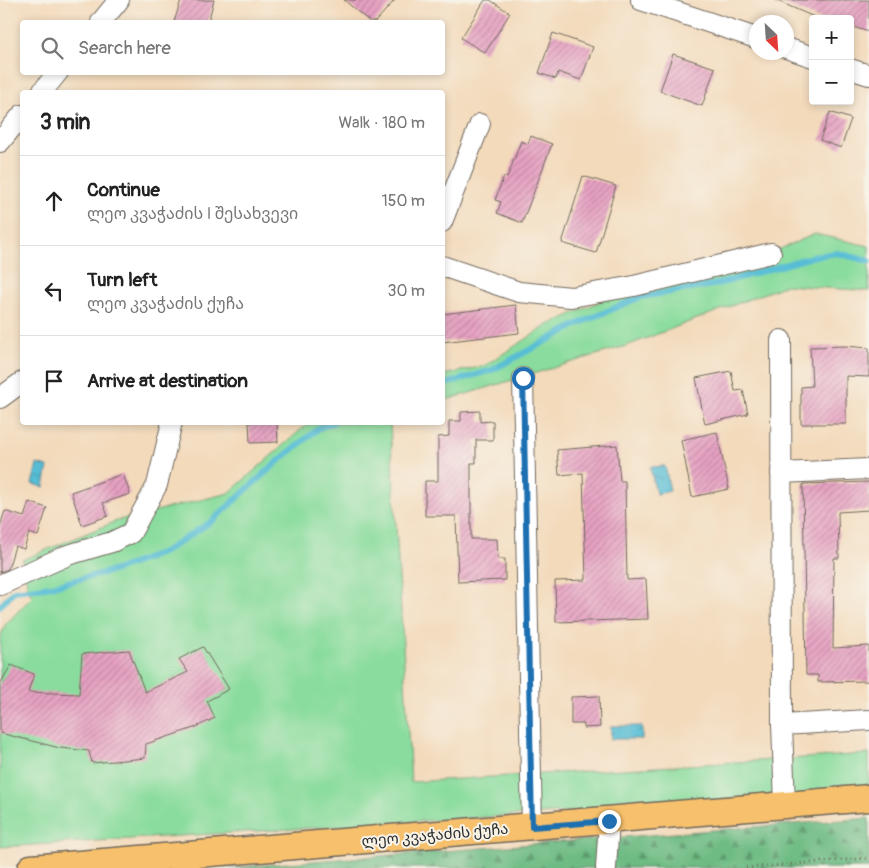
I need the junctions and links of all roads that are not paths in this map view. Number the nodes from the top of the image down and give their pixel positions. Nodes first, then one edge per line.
1 (120, 0) edge
2 (641, 0) edge
3 (102, 20) edge
4 (749, 36) edge
5 (794, 51) edge
6 (809, 56) edge
7 (854, 70) edge
8 (56, 75) edge
9 (869, 75) edge
10 (44, 90) edge
11 (20, 122) edge
12 (480, 124) dead end
13 (0, 142) edge
14 (445, 214) edge
15 (771, 253) dead end
16 (445, 267) edge
17 (781, 340) dead end
18 (523, 378) dead end
19 (20, 383) edge
20 (0, 398) edge
21 (171, 425) edge
22 (869, 469) edge
23 (781, 473) junction
24 (0, 585) edge
25 (869, 720) edge
26 (782, 726) junction
27 (869, 798) edge
28 (785, 805) junction
29 (609, 821) junction
30 (532, 827) junction
31 (187, 862) edge
32 (31, 868) edge
33 (606, 868) edge

1 - 3 street
2 - 4 street
5 - 6 street
7 - 9 street
8 - 10 street
11 - 13 street
12 - 14 street
15 - 16 street
17 - 23 street
18 - 30 street
19 - 20 street
21 - 24 street
22 - 23 street
23 - 26 street
25 - 26 street
26 - 28 street
27 - 28 main road, ლეო კვაჭაძის ქუჩა
28 - 29 main road, ლეო კვაჭაძის ქუჩა
29 - 30 main road, ლეო კვაჭაძის ქუჩა
29 - 33 street
30 - 31 main road, ლეო კვაჭაძის ქუჩა
31 - 32 main road, ლეო კვაჭაძის ქუჩა

